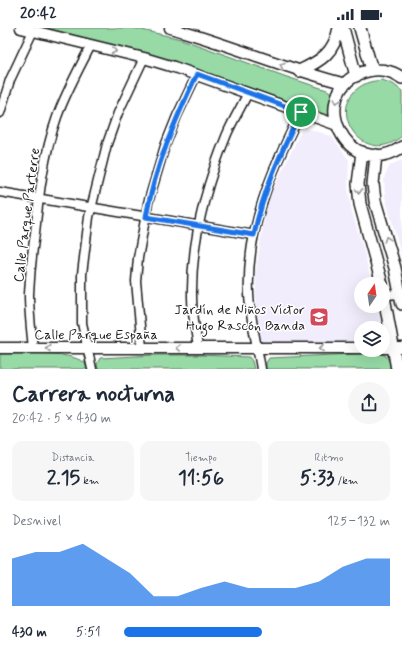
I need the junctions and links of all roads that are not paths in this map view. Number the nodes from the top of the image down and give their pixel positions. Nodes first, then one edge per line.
1 (21, 28) edge
2 (170, 28) edge
3 (339, 28) edge
4 (343, 28) edge
5 (360, 28) edge
6 (33, 31) junction
7 (91, 45) junction
8 (144, 58) junction
9 (374, 70) junction
10 (299, 71) junction
11 (197, 74) junction
12 (356, 76) junction
13 (402, 78) edge
14 (346, 84) junction
15 (248, 93) junction
16 (301, 112) junction
17 (0, 113) edge
18 (337, 125) junction
19 (402, 147) edge
20 (362, 152) junction
21 (376, 155) junction
22 (0, 192) edge
23 (38, 199) junction
24 (91, 208) junction
25 (146, 217) junction
26 (199, 226) junction
27 (254, 235) junction
28 (380, 277) edge
29 (390, 293) edge
30 (401, 297) edge
31 (387, 313) edge
32 (0, 348) edge
33 (32, 348) junction
34 (87, 348) junction
35 (142, 348) junction
36 (198, 348) junction
37 (257, 348) junction
38 (354, 348) edge
39 (393, 348) edge
40 (92, 369) edge
41 (261, 369) edge
42 (397, 369) edge

1 - 6 street
10 -> 2 street
3 - 10 main road
4 - 12 main road
5 - 9 main road
6 - 7 street
6 - 17 street
7 -> 8 street
7 - 23 street, Calle Parque Parterre
8 - 11 street
8 - 24 street
9 - 12 main road
9 - 13 main road
10 - 14 street
11 - 15 street
11 - 25 street
12 - 14 main road
14 -> 18 main road
15 - 16 street
15 - 26 street
16 - 18 street
16 - 27 street
18 - 20 main road
19 - 21 main road
20 - 21 main road
20 -> 28 main road
30 -> 21 main road
22 - 23 street
23 - 24 street
23 - 33 street, Calle Parque Parterre
24 - 25 street
24 - 34 street
25 - 26 street
25 - 35 street
26 - 27 street
26 - 36 street
27 - 37 street
29 - 30 street
31 - 39 main road
32 - 33 street, Calle Parque España
34 -> 33 street, Calle Parque España
34 - 35 street, Calle Parque España
34 - 40 street
36 -> 35 street, Calle Parque España
36 - 37 street, Calle Parque España
38 -> 37 street, Calle Parque España
37 - 41 street
39 - 42 main road

